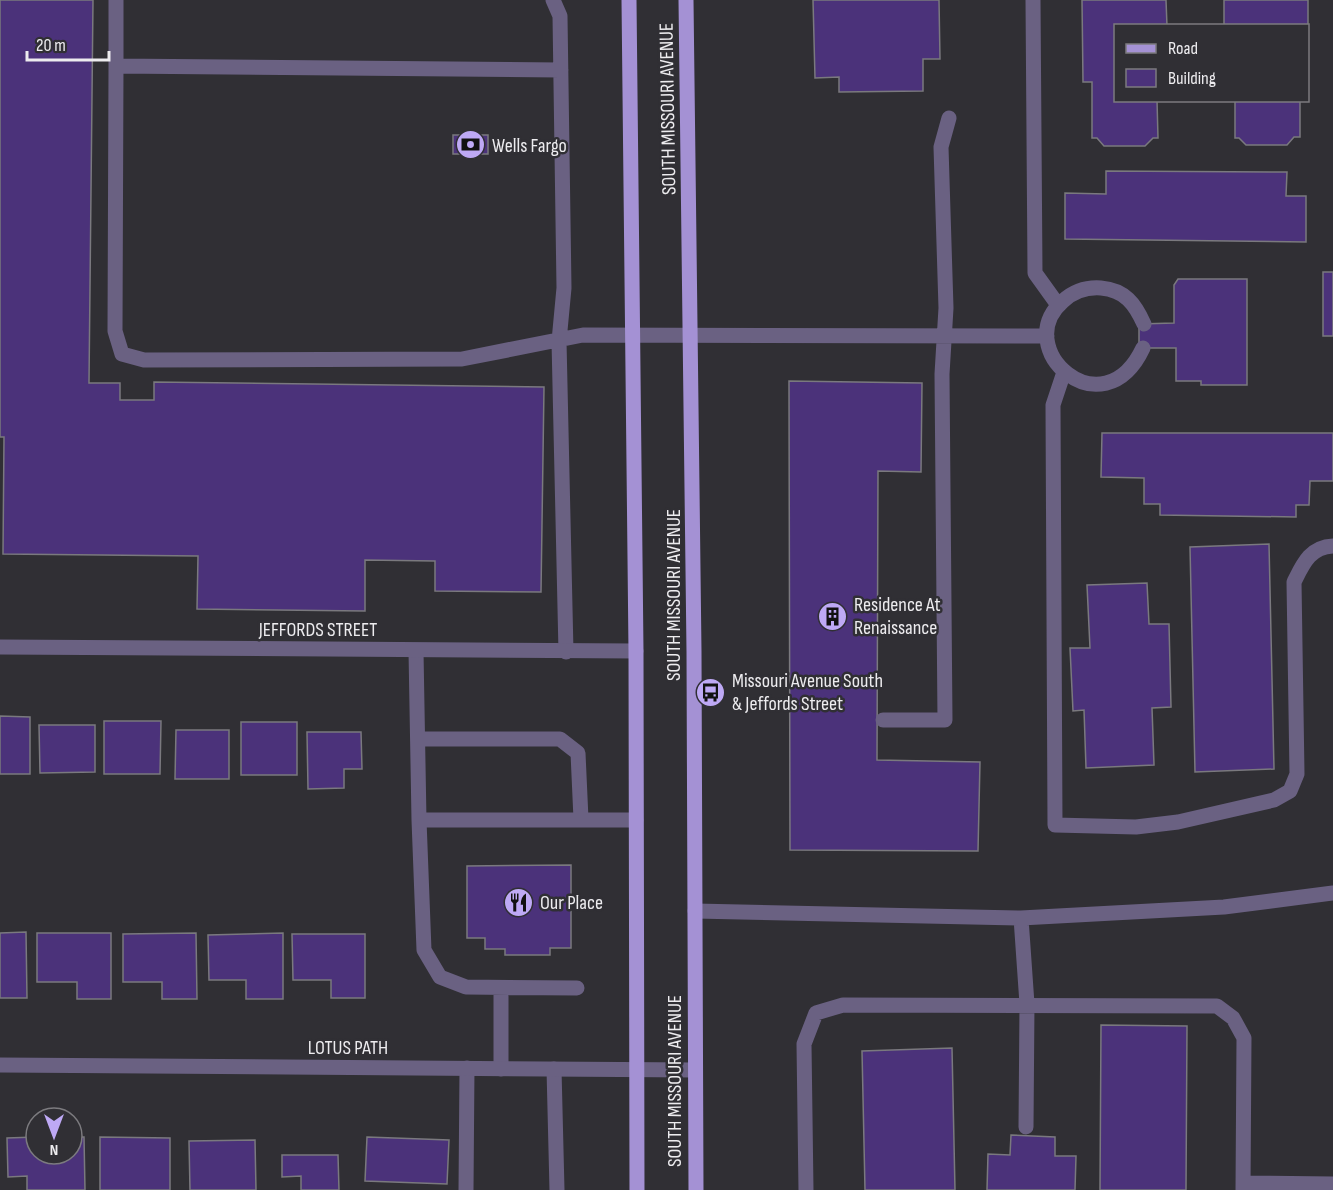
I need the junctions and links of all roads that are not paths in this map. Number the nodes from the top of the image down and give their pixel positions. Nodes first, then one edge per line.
1 (116, 0) edge
2 (553, 0) edge
3 (629, 0) edge
4 (686, 0) edge
5 (1033, 0) edge
6 (116, 66) junction
7 (561, 70) junction
8 (950, 118) dead end
9 (1058, 305) junction
10 (1144, 324) dead end
11 (632, 335) junction
12 (691, 335) junction
13 (944, 336) junction
14 (1047, 336) junction
15 (559, 341) junction
16 (1143, 348) dead end
17 (1064, 372) junction
18 (1333, 546) edge
19 (0, 647) edge
20 (416, 651) junction
21 (636, 651) junction
22 (567, 652) junction
23 (883, 720) dead end
24 (418, 739) junction
25 (581, 819) junction
26 (419, 820) junction
27 (636, 820) junction
28 (1333, 893) edge
29 (695, 911) junction
30 (1021, 918) junction
31 (501, 988) junction
32 (577, 988) dead end
33 (1027, 1004) junction
34 (0, 1065) edge
35 (467, 1068) junction
36 (501, 1069) junction
37 (554, 1069) junction
38 (637, 1070) junction
39 (695, 1070) junction
40 (1026, 1127) dead end
41 (1333, 1184) edge
42 (1243, 1187) edge
43 (466, 1190) edge
44 (557, 1190) edge
45 (637, 1190) edge
46 (696, 1190) edge
47 (806, 1190) edge

1 - 6 street
2 - 7 street
3 - 11 main road, SOUTH MISSOURI AVENUE
4 - 12 main road, SOUTH MISSOURI AVENUE
5 - 9 street
6 - 7 street
6 - 15 street
7 - 15 street
8 - 13 street
9 - 10 street
9 - 14 street
11 - 12 street
11 - 15 street
11 - 21 main road, SOUTH MISSOURI AVENUE
12 - 13 street
12 - 29 main road, SOUTH MISSOURI AVENUE
13 - 14 street
13 - 23 street
14 - 17 street
15 - 22 street
16 - 17 street
17 - 18 street
19 - 20 street, JEFFORDS STREET
20 - 22 street, JEFFORDS STREET
20 - 24 street
21 - 22 street, JEFFORDS STREET
21 - 27 main road, SOUTH MISSOURI AVENUE
24 - 25 street
24 - 26 street
25 - 26 street
25 - 27 street
26 - 31 street
27 - 38 main road, SOUTH MISSOURI AVENUE
28 - 30 street
29 - 30 street
29 - 39 main road, SOUTH MISSOURI AVENUE
30 - 33 street
31 - 32 street
31 - 36 street
33 - 40 street
33 - 42 street
33 - 47 street
34 - 35 street, LOTUS PATH
35 - 36 street, LOTUS PATH
35 - 43 street
36 - 37 street, LOTUS PATH
37 - 38 street, LOTUS PATH
37 - 44 street
38 - 39 street, LOTUS PATH
38 - 45 main road, SOUTH MISSOURI AVENUE
39 - 46 main road, SOUTH MISSOURI AVENUE
41 - 42 street

